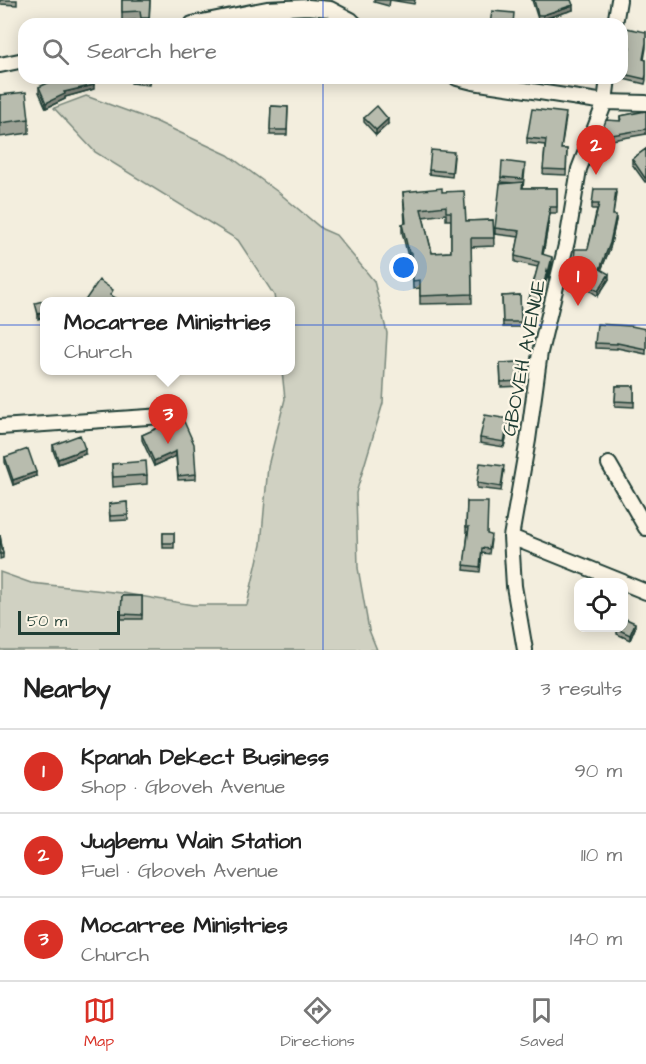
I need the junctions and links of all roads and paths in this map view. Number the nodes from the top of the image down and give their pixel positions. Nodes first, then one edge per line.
1 (618, 0) edge
2 (222, 18) edge
3 (347, 18) edge
4 (616, 18) edge
5 (18, 61) edge
6 (0, 65) edge
7 (486, 84) edge
8 (607, 84) edge
9 (605, 102) junction
10 (646, 103) edge
11 (163, 416) dead end
12 (0, 427) edge
13 (609, 464) dead end
14 (646, 528) edge
15 (511, 537) junction
16 (611, 578) edge
17 (628, 585) edge
18 (646, 592) edge
19 (525, 650) edge

1 - 4 street
2 - 3 street
5 - 6 street
7 - 9 street
8 - 9 street, GBOVEH AVENUE
9 - 10 street
9 - 15 street, GBOVEH AVENUE
11 - 12 street
13 - 14 street
15 - 16 street
15 - 19 street, GBOVEH AVENUE
17 - 18 street

